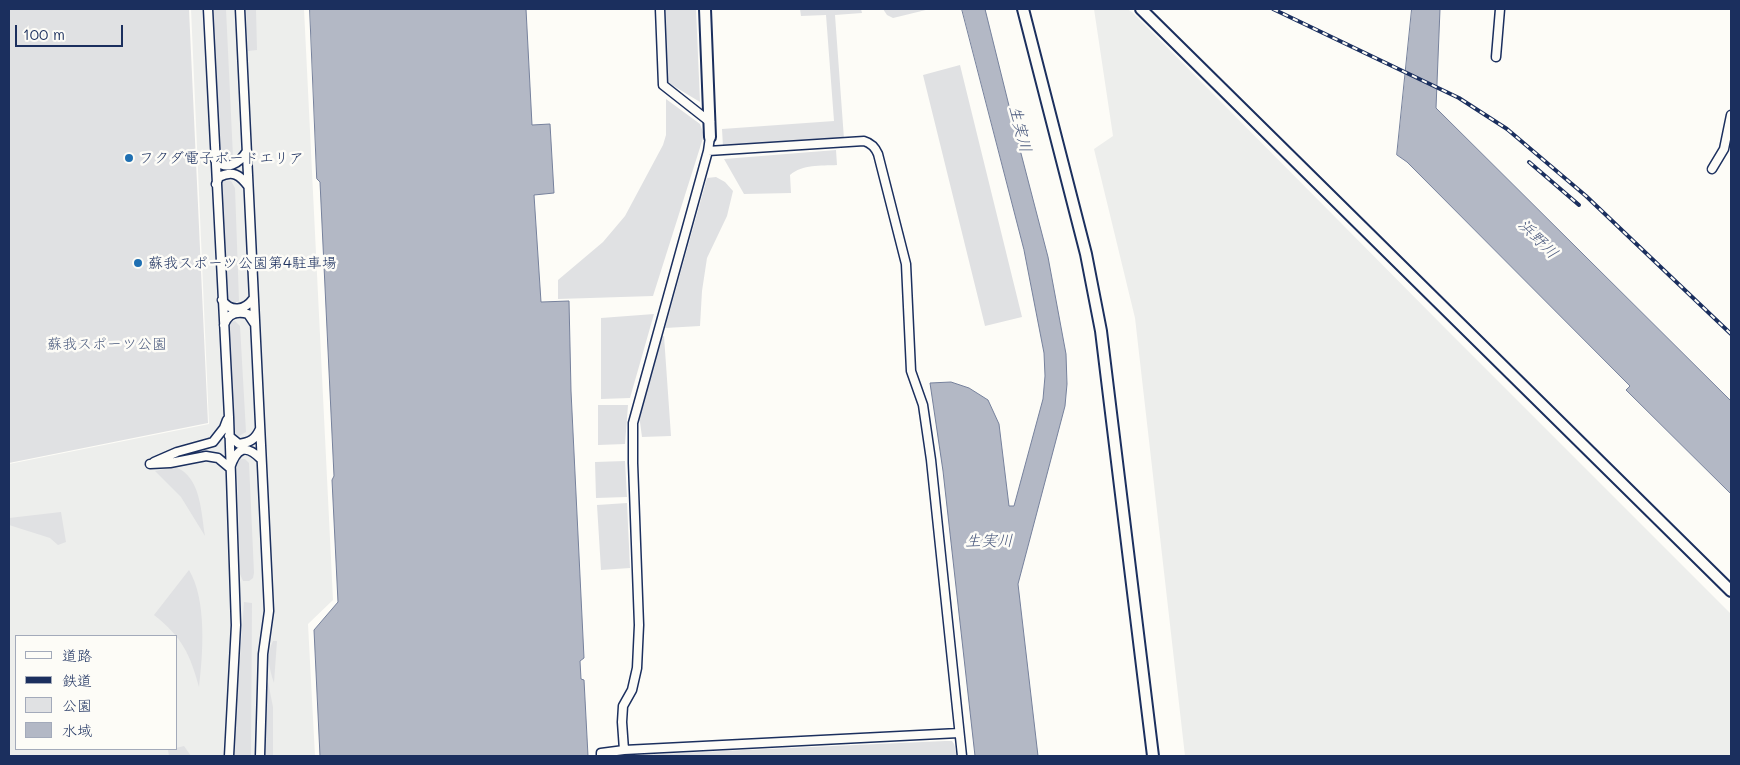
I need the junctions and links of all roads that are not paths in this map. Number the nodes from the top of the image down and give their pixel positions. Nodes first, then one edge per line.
1 (208, 9) edge
2 (240, 9) edge
3 (660, 9) edge
4 (705, 9) edge
5 (1023, 9) edge
6 (1142, 9) edge
7 (1500, 9) edge
8 (1496, 57) dead end
9 (1731, 115) edge
10 (710, 122) junction
11 (710, 137) joint
12 (247, 151) junction
13 (708, 151) junction
14 (215, 160) junction
15 (1712, 168) dead end
16 (216, 184) junction
17 (248, 187) junction
18 (253, 299) junction
19 (222, 300) junction
20 (255, 324) junction
21 (224, 326) junction
22 (228, 417) junction
23 (260, 429) junction
24 (229, 436) junction
25 (261, 459) junction
26 (230, 468) junction
27 (1731, 591) edge
28 (959, 733) junction
29 (624, 750) junction
30 (229, 756) edge
31 (260, 756) edge
32 (601, 756) edge
33 (962, 756) edge
34 (1153, 756) edge

1 - 14 street
2 - 12 street
3 - 10 street
4 - 10 street
5 - 34 street
6 - 27 street
7 - 8 street
9 - 15 street
10 - 11 street
11 - 13 street
12 - 14 street
12 - 17 street
13 - 28 street
13 - 29 street
14 - 16 street
16 - 17 street
16 - 19 street
17 - 18 street
18 - 19 street
18 - 20 street
19 - 21 street
20 - 21 street
20 - 23 street
21 - 22 street
22 - 24 street
22 - 26 street
23 - 24 street
23 - 25 street
24 - 26 street
25 - 26 street
25 - 31 street
26 - 30 street
28 - 29 street
28 - 33 street
29 - 32 street

